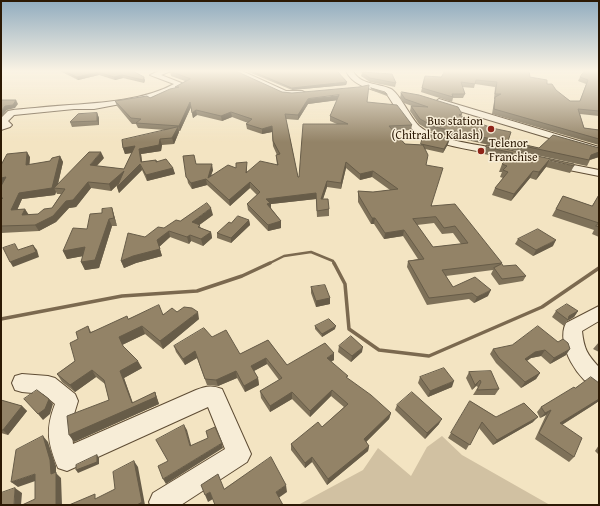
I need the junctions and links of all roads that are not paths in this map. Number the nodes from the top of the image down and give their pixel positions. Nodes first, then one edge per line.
1 (159, 95) edge
2 (392, 95) edge
3 (432, 100) edge
4 (1, 127) edge
5 (599, 150) edge
6 (516, 155) edge
7 (544, 162) edge
8 (599, 173) edge
9 (599, 313) edge
10 (599, 381) edge
11 (22, 383) dead end
12 (166, 505) edge

1 - 4 street
2 - 6 street
3 - 5 street
7 - 8 street
9 - 10 street
11 - 12 street

